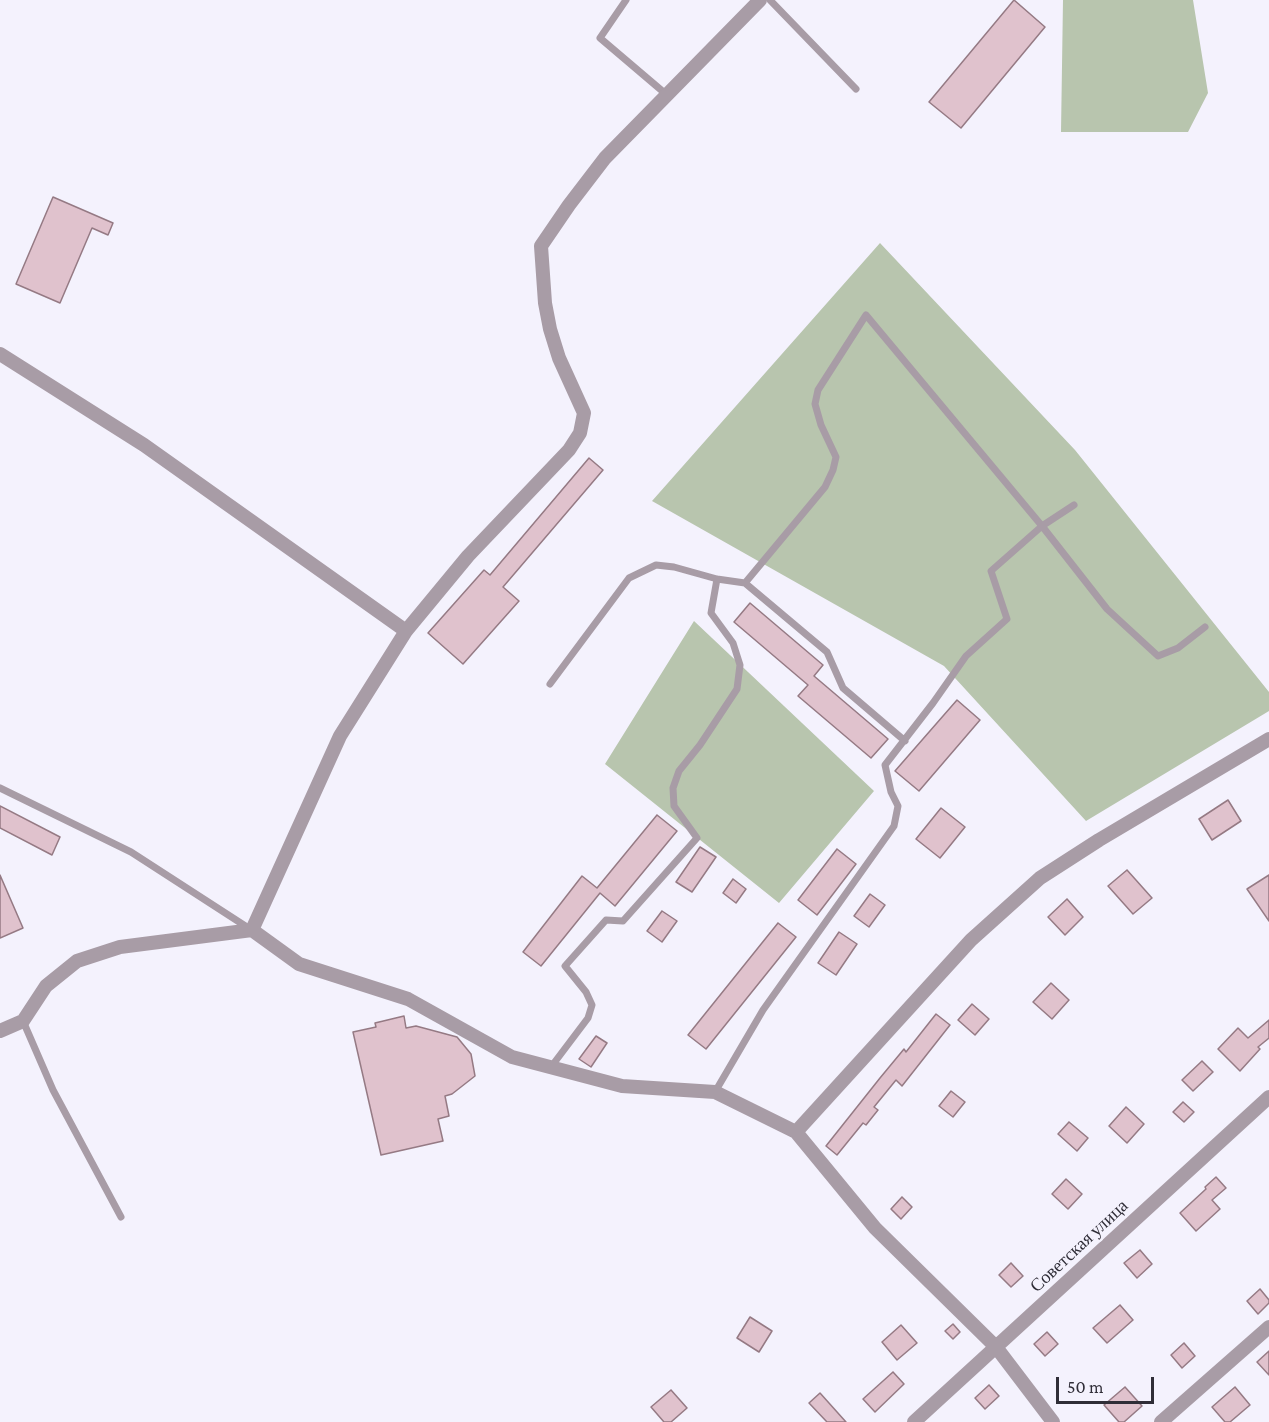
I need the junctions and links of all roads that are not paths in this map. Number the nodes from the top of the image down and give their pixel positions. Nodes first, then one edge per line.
1 (626, 0) edge
2 (760, 0) edge
3 (770, 0) edge
4 (856, 89) dead end
5 (667, 95) junction
6 (0, 354) edge
7 (1074, 506) dead end
8 (1042, 526) junction
9 (717, 579) junction
10 (745, 583) junction
11 (1205, 627) dead end
12 (406, 631) junction
13 (550, 684) dead end
14 (1269, 738) edge
15 (905, 741) junction
16 (0, 788) edge
17 (252, 930) junction
18 (22, 1021) junction
19 (0, 1031) edge
20 (551, 1067) junction
21 (715, 1092) junction
22 (1269, 1097) edge
23 (795, 1132) junction
24 (121, 1217) dead end
25 (1269, 1327) edge
26 (996, 1347) junction
27 (914, 1422) edge
28 (1053, 1422) edge
29 (1161, 1422) edge

1 - 5 lane
2 - 5 street
3 - 4 lane
5 - 12 street
6 - 12 street
7 - 8 lane
8 - 10 lane
8 - 11 lane
8 - 15 lane
9 - 10 lane
9 - 13 lane
9 - 20 lane
10 - 15 lane
12 - 17 street
14 - 23 street
15 - 21 lane
16 - 17 lane
17 - 18 street
17 - 20 street
18 - 19 street
18 - 24 lane
20 - 21 street
21 - 23 street
22 - 26 street, Советская улица
23 - 26 street
25 - 29 street
26 - 27 street, Советская улица
26 - 28 street

